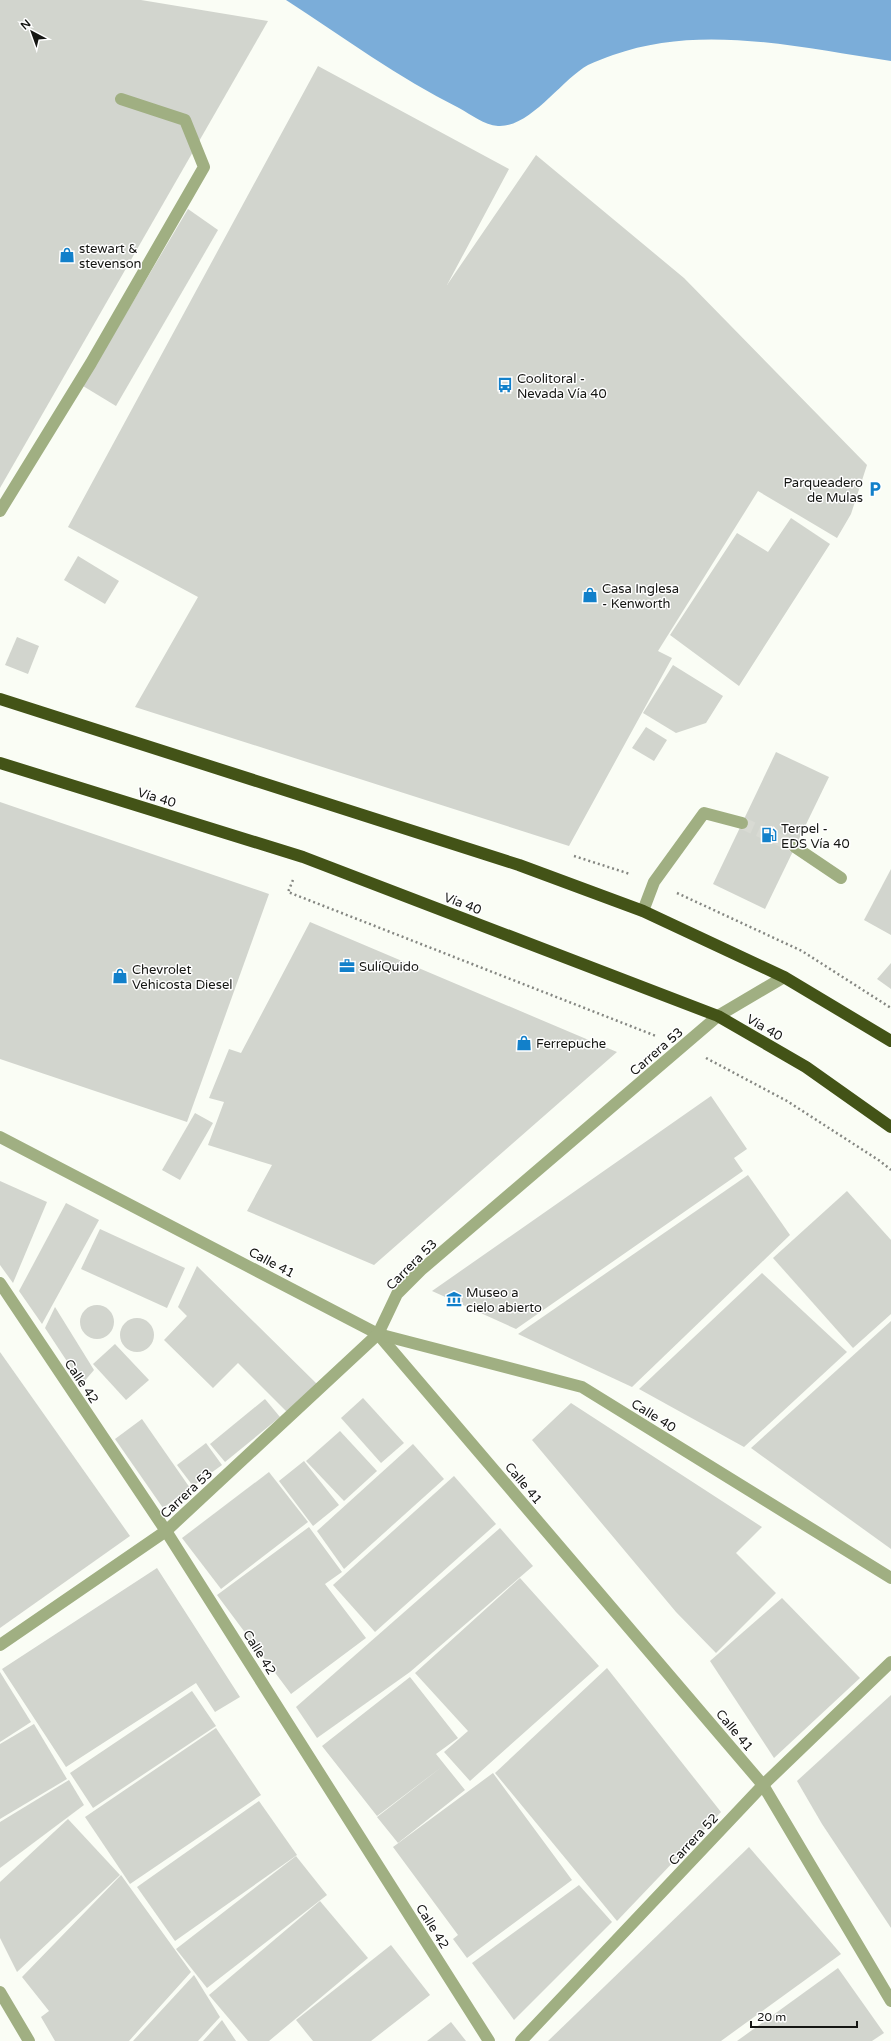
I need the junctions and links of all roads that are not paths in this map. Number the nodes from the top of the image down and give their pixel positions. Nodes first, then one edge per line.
1 (121, 99) dead end
2 (0, 511) edge
3 (0, 699) edge
4 (0, 763) edge
5 (742, 823) tunnel mouth
6 (795, 847) tunnel mouth
7 (841, 878) dead end
8 (643, 911) junction
9 (784, 977) junction
10 (718, 1016) junction
11 (891, 1041) edge
12 (891, 1127) edge
13 (0, 1137) edge
14 (0, 1283) edge
15 (378, 1334) junction
16 (166, 1531) junction
17 (891, 1578) edge
18 (0, 1645) edge
19 (891, 1662) edge
20 (763, 1785) junction
21 (0, 1992) edge
22 (891, 2001) edge
23 (29, 2041) edge
24 (489, 2041) edge
25 (521, 2041) edge

1 - 2 street
3 - 8 highway
4 - 10 highway, Vía 40
5 - 8 street
6 - 7 street
8 - 9 highway
9 - 10 street, Carrera 53
9 - 11 highway
10 - 12 highway, Vía 40
10 - 15 street, Carrera 53
13 - 15 street, Calle 41
14 - 16 street, Calle 42
15 - 16 street, Carrera 53
15 - 17 street, Calle 40
15 - 20 street, Calle 41
16 - 18 street, Carrera 53
16 - 24 street, Calle 42
19 - 20 street, Carrera 52
20 - 22 street, Calle 41
20 - 25 street, Carrera 52
21 - 23 street

